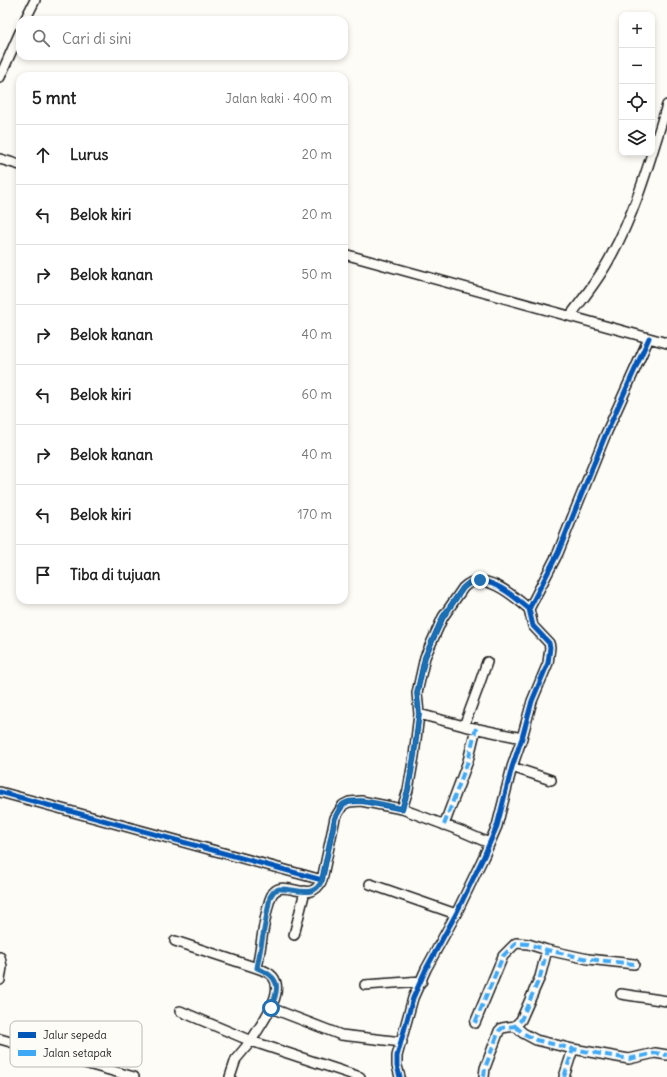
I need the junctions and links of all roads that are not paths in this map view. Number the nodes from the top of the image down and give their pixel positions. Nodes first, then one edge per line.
1 (34, 0) edge
2 (27, 16) edge
3 (16, 41) edge
4 (0, 77) edge
5 (667, 105) edge
6 (0, 159) edge
7 (16, 164) edge
8 (348, 255) edge
9 (570, 316) junction
10 (649, 338) junction
11 (667, 343) edge
12 (529, 609) junction
13 (487, 662) dead end
14 (419, 714) junction
15 (464, 726) junction
16 (476, 728) junction
17 (522, 738) junction
18 (512, 767) junction
19 (551, 780) dead end
20 (0, 792) edge
21 (402, 809) junction
22 (444, 825) junction
23 (489, 843) junction
24 (322, 880) junction
25 (370, 884) dead end
26 (305, 891) junction
27 (456, 914) junction
28 (294, 935) dead end
29 (175, 941) dead end
30 (547, 950) junction
31 (0, 958) edge
32 (634, 964) dead end
33 (257, 968) junction
34 (0, 980) edge
35 (422, 981) junction
36 (365, 985) dead end
37 (621, 994) dead end
38 (667, 1001) edge
39 (271, 1008) junction
40 (180, 1011) dead end
41 (475, 1023) dead end
42 (515, 1026) junction
43 (0, 1039) edge
44 (251, 1041) junction
45 (10, 1042) edge
46 (402, 1042) junction
47 (573, 1049) junction
48 (667, 1055) edge
49 (99, 1067) edge
50 (134, 1077) edge
51 (230, 1077) edge
52 (360, 1077) edge
53 (400, 1077) edge
54 (484, 1077) edge
55 (564, 1077) edge

1 - 2 street
3 - 4 street
5 - 9 street
6 - 7 street
8 - 9 street
9 - 10 street
10 - 11 street
10 - 12 street
12 - 14 street
12 - 17 street
13 - 15 street
14 - 15 street
14 - 21 street
15 - 16 street
16 - 17 street
16 - 22 street
17 - 18 street
18 - 19 street
18 - 23 street
20 - 24 street
21 - 22 street
21 - 24 street
22 - 23 street
23 - 27 street
24 - 26 street
25 - 27 street
26 - 28 street
26 - 33 street
27 - 35 street
29 - 33 street
30 - 32 street
30 - 41 street
30 - 42 street
31 - 34 street
33 - 39 street
35 - 36 street
35 - 46 street
37 - 38 street
39 - 44 street
39 - 46 street
40 - 44 street
42 - 47 street
42 - 54 street
43 - 45 street
44 - 51 street
44 - 52 street
46 - 53 street
47 - 48 street
47 - 55 street
49 - 50 street

